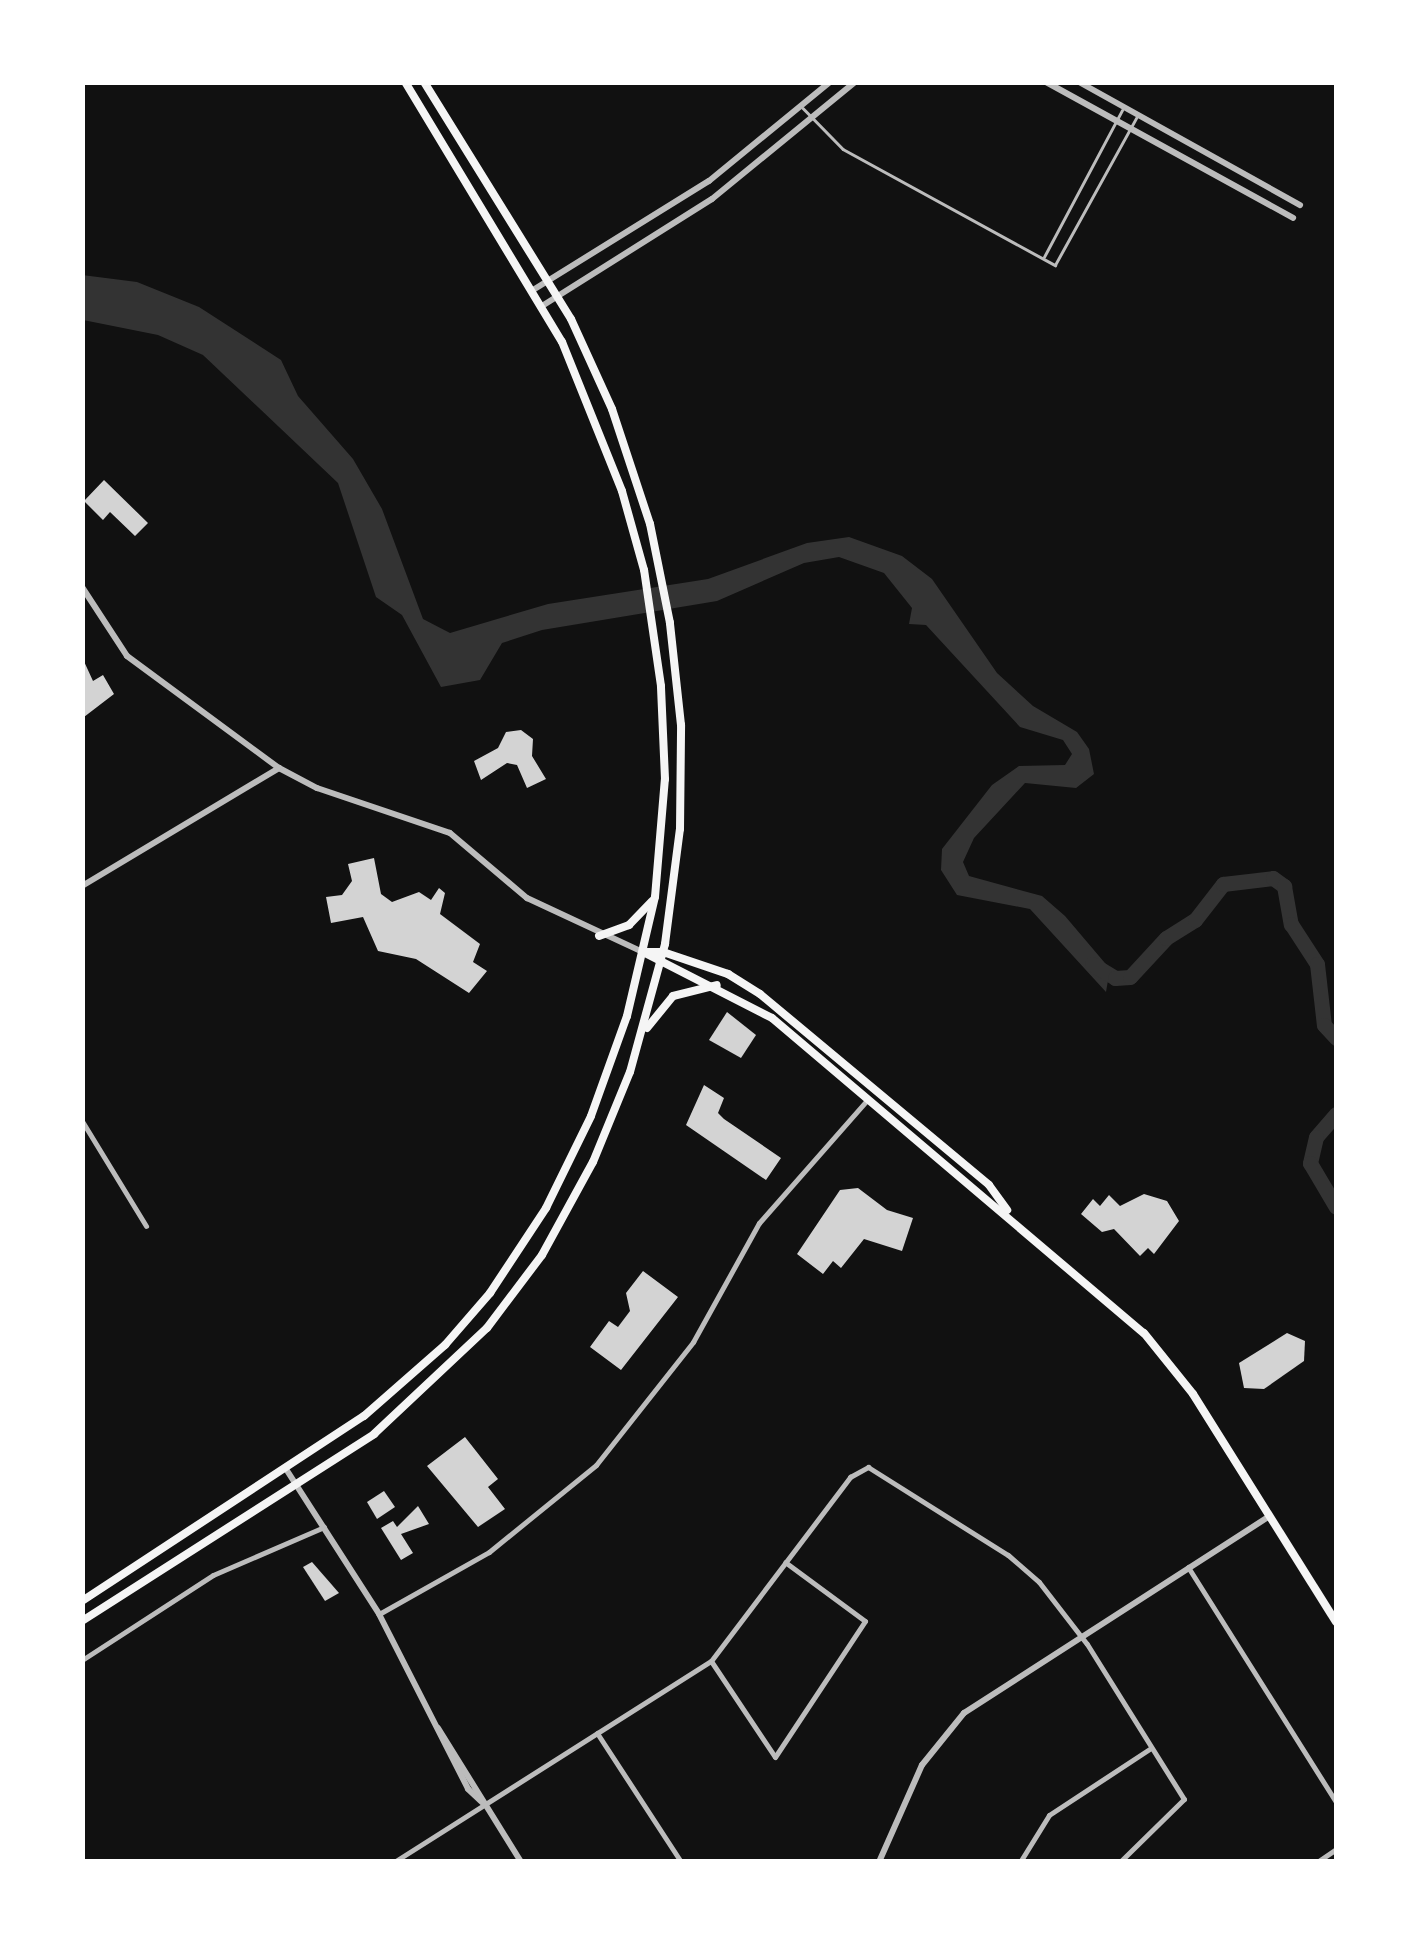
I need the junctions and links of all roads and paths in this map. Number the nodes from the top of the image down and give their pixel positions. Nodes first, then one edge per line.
1 (406, 82) edge
2 (424, 82) edge
3 (830, 82) edge
4 (855, 82) edge
5 (1046, 82) edge
6 (1080, 82) edge
7 (802, 107) junction
8 (1124, 107) junction
9 (1138, 115) junction
10 (814, 119) junction
11 (1117, 120) junction
12 (1131, 128) junction
13 (1300, 205) dead end
14 (1293, 218) dead end
15 (1043, 259) junction
16 (548, 281) junction
17 (533, 290) junction
18 (558, 297) junction
19 (542, 306) junction
20 (82, 587) edge
21 (279, 768) junction
22 (82, 886) edge
23 (655, 897) junction
24 (599, 936) junction
25 (643, 952) junction
26 (663, 952) junction
27 (660, 963) junction
28 (717, 986) junction
29 (641, 1036) junction
30 (876, 1089) junction
31 (868, 1098) junction
32 (82, 1121) edge
33 (1010, 1214) junction
34 (146, 1226) dead end
35 (286, 1469) junction
36 (297, 1486) junction
37 (1270, 1516) junction
38 (324, 1527) junction
39 (784, 1562) junction
40 (1188, 1567) junction
41 (82, 1600) edge
42 (379, 1614) junction
43 (82, 1621) edge
44 (1336, 1622) edge
45 (1082, 1635) junction
46 (82, 1660) edge
47 (711, 1660) junction
48 (597, 1733) junction
49 (1151, 1748) junction
50 (1336, 1802) edge
51 (485, 1804) junction
52 (1336, 1849) edge
53 (394, 1862) edge
54 (521, 1862) edge
55 (681, 1862) edge
56 (879, 1862) edge
57 (1020, 1862) edge
58 (1120, 1862) edge
59 (1317, 1862) edge

1 - 17 main road
2 - 16 main road
3 - 7 street
4 - 10 street
5 - 11 street
6 - 8 street
7 - 10 lane
7 - 16 street
8 - 9 street
8 - 11 lane
9 - 12 lane
9 - 13 street
10 - 15 lane
10 - 18 street
11 - 12 street
11 - 15 lane
12 - 14 street
12 - 15 lane
16 - 17 street
16 - 18 main road
17 - 19 main road
18 - 19 street
18 - 26 main road
19 - 23 main road
20 - 21 street
21 - 22 street
21 - 24 street
23 - 24 main road
23 - 25 main road
24 - 25 street
25 - 26 main road
25 - 27 main road
25 - 35 main road
26 - 27 main road
26 - 30 main road
27 - 28 main road
27 - 29 main road
28 - 29 main road
28 - 31 main road
29 - 36 main road
30 - 31 street
30 - 33 main road
31 - 33 main road
31 - 42 street
32 - 34 street
33 - 37 main road
35 - 36 street
35 - 41 main road
36 - 38 street
36 - 43 main road
37 - 40 street
37 - 44 main road
38 - 42 street
38 - 46 street
39 - 45 street
39 - 47 street
39 - 47 street
40 - 45 street
40 - 50 street
42 - 51 street
45 - 49 street
45 - 56 street
47 - 48 street
48 - 51 street
48 - 55 street
49 - 57 street
49 - 58 street
51 - 53 street
51 - 54 street
52 - 59 street

